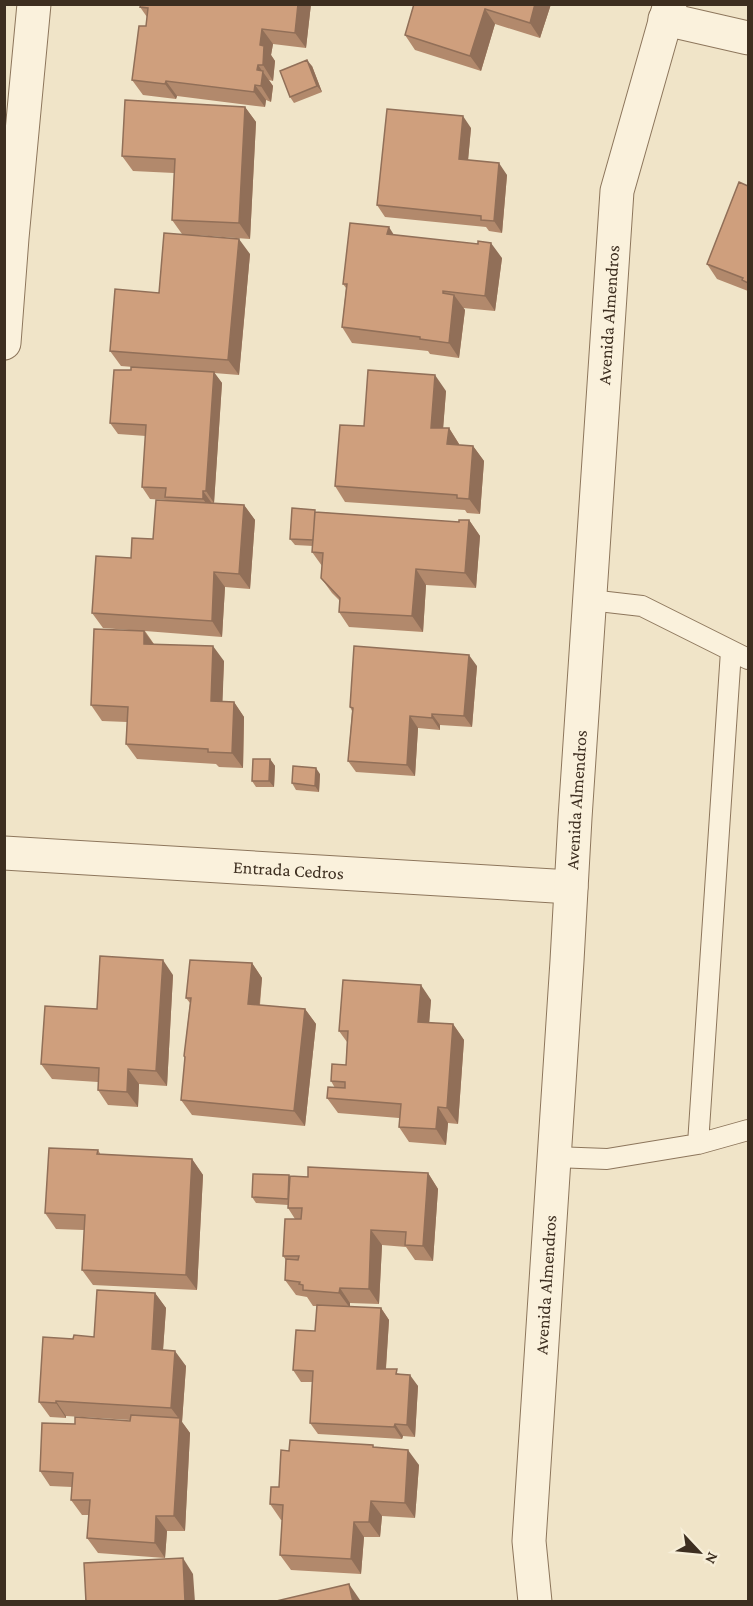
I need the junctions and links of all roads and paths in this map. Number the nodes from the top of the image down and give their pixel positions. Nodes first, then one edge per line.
1 (34, 4) edge
2 (667, 12) edge
3 (748, 39) edge
4 (8, 238) edge
5 (4, 343) edge
6 (590, 600) junction
7 (740, 655) edge
8 (4, 853) edge
9 (571, 887) junction
10 (748, 1130) edge
11 (698, 1144) junction
12 (554, 1156) junction
13 (535, 1602) edge

1 - 4 street
2 - 3 street
2 - 6 street, Avenida Almendros
4 - 5 street
6 - 7 lane
6 - 9 street, Avenida Almendros
7 - 11 lane
8 - 9 street, Entrada Cedros
9 - 12 street, Avenida Almendros
10 - 11 lane
11 - 12 lane
12 - 13 street, Avenida Almendros

